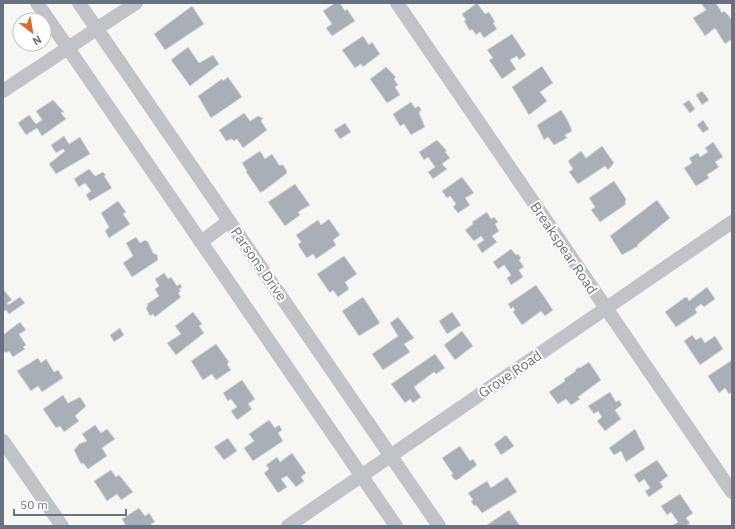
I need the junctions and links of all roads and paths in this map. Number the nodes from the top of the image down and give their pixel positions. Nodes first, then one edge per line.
1 (37, 3) edge
2 (79, 3) edge
3 (136, 3) edge
4 (397, 3) edge
5 (97, 29) junction
6 (68, 47) junction
7 (3, 91) edge
8 (229, 221) junction
9 (732, 222) edge
10 (201, 242) junction
11 (605, 309) junction
12 (3, 441) edge
13 (391, 455) junction
14 (361, 476) junction
15 (732, 492) edge
16 (62, 526) edge
17 (288, 526) edge
18 (396, 526) edge
19 (439, 526) edge

1 - 6 street
2 - 5 street, Parsons Drive
3 - 5 street
4 - 11 street, Breakspear Road
5 - 6 street
5 - 8 street, Parsons Drive
6 - 7 street
6 - 10 street
8 - 10 street
8 - 13 street, Parsons Drive
9 - 11 street, Grove Road
10 - 14 street
11 - 13 street, Grove Road
11 - 15 street, Breakspear Road
12 - 16 street
13 - 14 street, Grove Road
13 - 19 street, Parsons Drive
14 - 17 street, Grove Road
14 - 18 street

